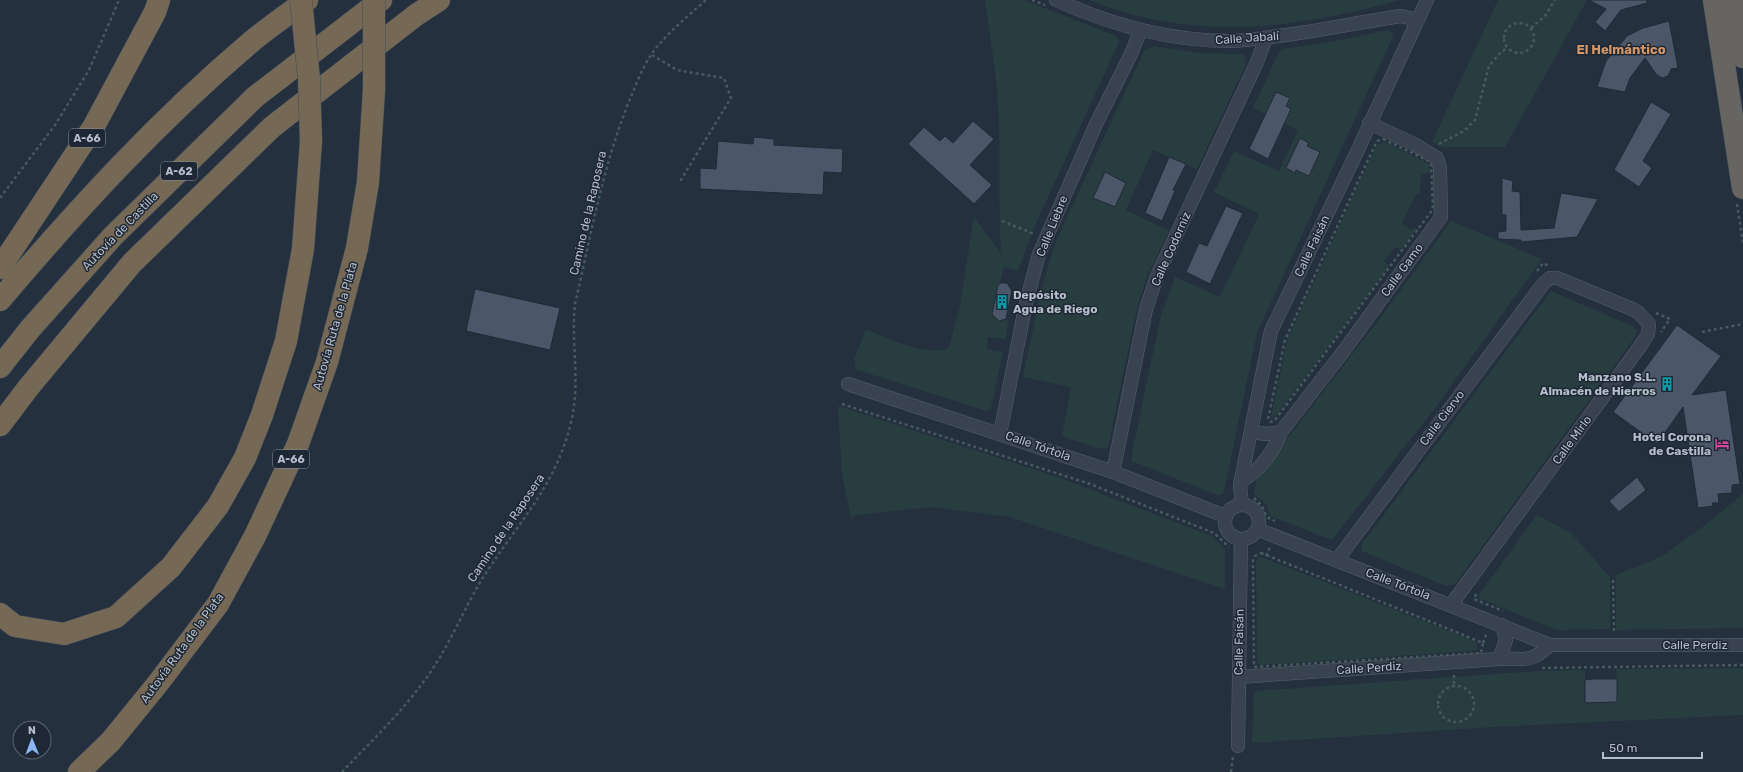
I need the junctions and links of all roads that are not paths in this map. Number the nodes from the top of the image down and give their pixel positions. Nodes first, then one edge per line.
1 (159, 0) edge
2 (301, 0) edge
3 (307, 0) edge
4 (374, 0) edge
5 (381, 0) edge
6 (439, 0) edge
7 (1427, 0) edge
8 (1714, 0) edge
9 (1734, 0) edge
10 (1054, 4) edge
11 (1418, 20) junction
12 (1140, 31) junction
13 (1266, 38) junction
14 (1743, 57) edge
15 (1369, 123) junction
16 (1743, 188) edge
17 (0, 268) edge
18 (1550, 278) joint
19 (0, 300) edge
20 (0, 367) edge
21 (848, 384) dead end
22 (0, 426) edge
23 (1251, 432) junction
24 (1281, 432) junction
25 (1000, 434) junction
26 (1113, 472) junction
27 (1241, 481) junction
28 (1242, 505) junction
29 (1226, 516) junction
30 (1257, 529) junction
31 (1240, 539) junction
32 (1336, 560) junction
33 (1451, 605) junction
34 (0, 614) edge
35 (1502, 625) junction
36 (1544, 643) junction
37 (1743, 645) edge
38 (1499, 659) junction
39 (1239, 677) junction
40 (1238, 746) dead end
41 (79, 772) edge

1 - 17 highway, A-66
2 - 34 highway, bridge
3 - 19 highway
4 - 41 highway, Autovía Ruta de la Plata / A-66, bridge
5 - 20 highway, Autovía de Castilla / A-62
6 - 22 highway
7 - 11 street, Calle Faisán
8 - 16 highway
9 - 14 highway
10 - 12 street, Calle Jabalí
11 - 13 street, Calle Jabalí
11 - 15 street, Calle Faisán
12 - 13 street, Calle Jabalí
12 - 25 street, Calle Liebre
13 - 26 street, Calle Codorniz
15 - 23 street, Calle Faisán
15 - 24 street, Calle Gamo
18 - 32 street, Calle Ciervo
18 - 33 street, Calle Mirlo
21 - 25 street, Calle Tórtola
23 - 24 street
23 - 27 street, Calle Faisán
24 - 27 street, Calle Gamo
25 - 26 street, Calle Tórtola
26 - 29 street, Calle Tórtola
27 - 28 street, Calle Faisán
28 - 29 street
28 - 30 street
29 - 31 street
30 - 31 street
30 - 32 street, Calle Tórtola
31 - 39 street, Calle Faisán
32 - 33 street, Calle Tórtola
33 - 35 street, Calle Tórtola
35 - 36 street, Calle Tórtola
35 - 38 street
36 - 37 street, Calle Perdiz
36 - 38 street, Calle Perdiz
38 - 39 street, Calle Perdiz
39 - 40 street, Calle Faisán

